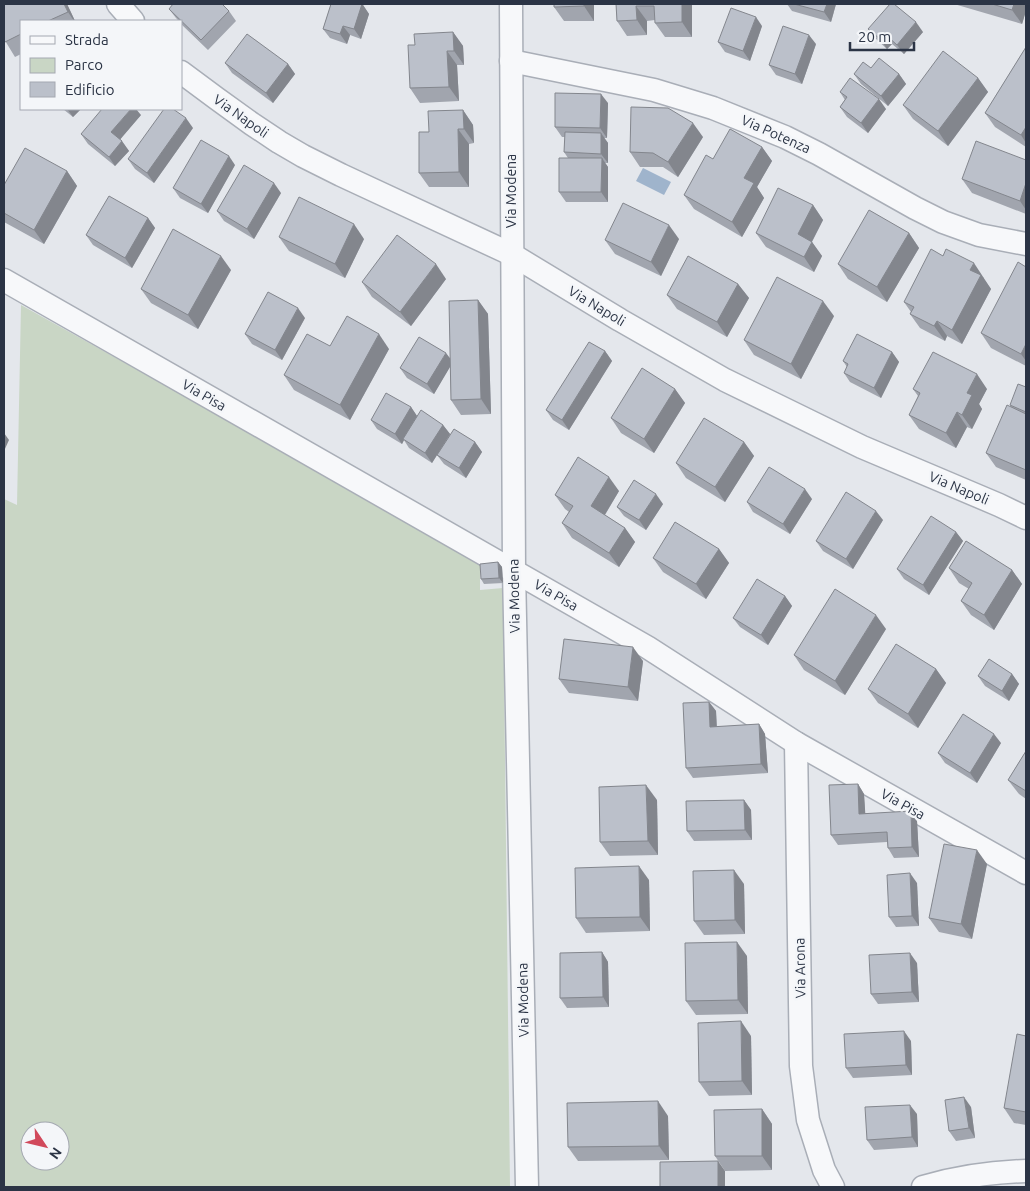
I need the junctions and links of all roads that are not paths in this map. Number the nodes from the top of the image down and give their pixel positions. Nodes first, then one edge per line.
1 (118, 4) edge
2 (511, 4) edge
3 (131, 20) edge
4 (511, 61) junction
5 (182, 73) edge
6 (1026, 244) edge
7 (511, 254) junction
8 (4, 280) edge
9 (1026, 518) edge
10 (514, 571) junction
11 (796, 743) junction
12 (1026, 873) edge
13 (1026, 1171) edge
14 (527, 1187) edge
15 (833, 1187) edge
16 (923, 1187) edge

1 - 3 street
2 - 4 street, Via Modena
4 - 6 street, Via Potenza
4 - 7 street, Via Modena
5 - 7 street, Via Napoli
7 - 9 street, Via Napoli
7 - 10 street, Via Modena
8 - 10 street, Via Pisa
10 - 11 street, Via Pisa
10 - 14 street, Via Modena
11 - 12 street, Via Pisa
11 - 15 street, Via Arona
13 - 16 street

